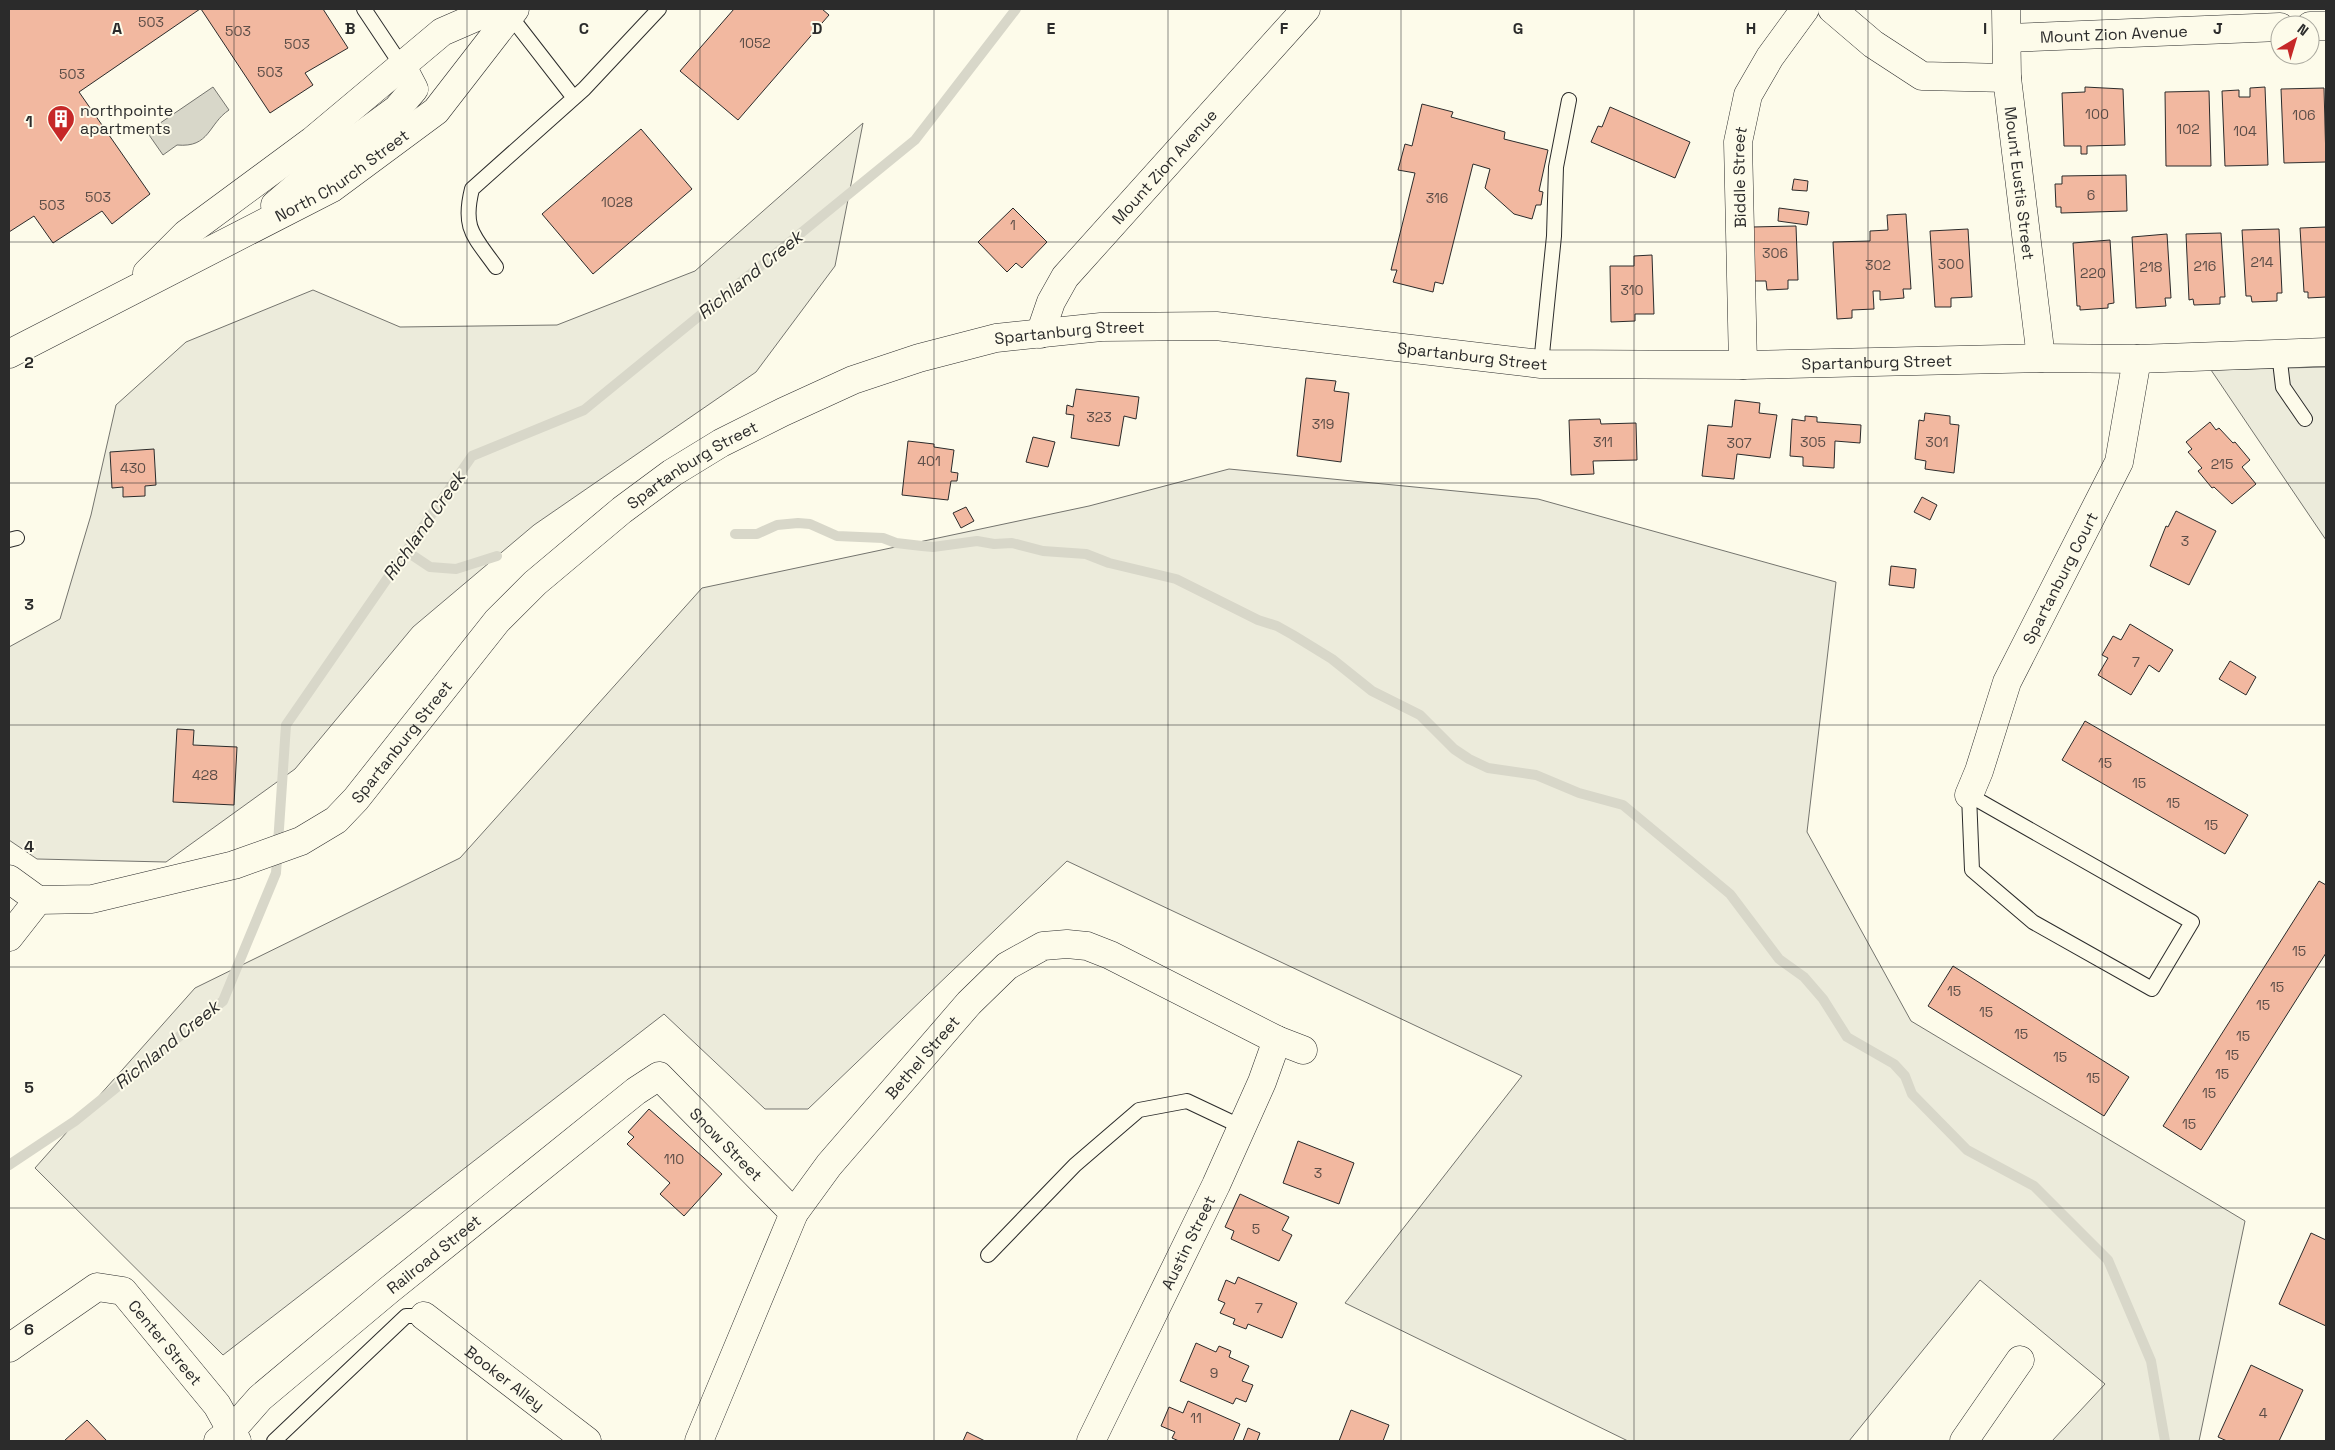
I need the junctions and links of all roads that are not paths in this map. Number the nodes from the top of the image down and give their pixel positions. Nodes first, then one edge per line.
1 (364, 9) edge
2 (659, 9) edge
3 (1306, 9) edge
4 (1805, 9) edge
5 (1832, 9) edge
6 (2006, 9) edge
7 (506, 11) edge
8 (2189, 20) edge
9 (2270, 26) edge
10 (2008, 38) junction
11 (402, 66) junction
12 (2007, 78) junction
13 (574, 98) junction
14 (1569, 100) dead end
15 (244, 232) junction
16 (496, 268) dead end
17 (126, 294) junction
18 (1040, 334) junction
19 (2326, 352) edge
20 (2279, 353) junction
21 (9, 354) edge
22 (2041, 358) junction
23 (2137, 359) junction
24 (1540, 364) junction
25 (1743, 365) junction
26 (2305, 419) dead end
27 (1969, 795) junction
28 (9, 879) edge
29 (38, 900) junction
30 (9, 937) edge
31 (1277, 1040) junction
32 (1303, 1050) dead end
33 (659, 1076) joint
34 (1242, 1127) junction
35 (794, 1213) junction
36 (988, 1255) dead end
37 (424, 1316) joint
38 (9, 1348) edge
39 (2020, 1360) dead end
40 (228, 1439) edge
41 (1096, 1440) edge
42 (274, 1441) edge
43 (587, 1441) edge
44 (699, 1441) edge
45 (1964, 1441) edge

1 - 11 lane
2 - 13 lane
3 - 18 street, Mount Zion Avenue
4 - 25 street, Biddle Street
5 - 12 street
6 - 10 street, Mount Eustis Street
7 - 11 street, North Church Street
7 - 13 lane
7 - 15 street, North Church Street
8 - 9 street, Mount Zion Avenue
8 - 10 street, Mount Zion Avenue
10 - 12 street, Mount Eustis Street
11 - 15 street
11 - 17 street, North Church Street
12 - 22 street, Mount Eustis Street
13 - 16 lane
14 - 24 lane
15 - 17 street, North Church Street
17 - 21 street, North Church Street
18 - 24 street, Spartanburg Street
18 - 29 street, Spartanburg Street
19 - 20 street, Spartanburg Street
20 - 23 street, Spartanburg Street
20 - 26 lane
22 - 23 street, Spartanburg Street
22 - 25 street, Spartanburg Street
23 - 27 street, Spartanburg Court
24 - 25 street, Spartanburg Street
27 - 27 lane
28 - 29 street
29 - 30 street
31 - 32 street, Bethel Street
31 - 34 street, Austin Street
31 - 35 street, Bethel Street
33 - 35 street, Snow Street
33 - 40 street, Railroad Street
34 - 36 lane
34 - 41 street, Austin Street
35 - 44 street, Bethel Street
37 - 42 lane
37 - 43 street, Booker Alley
38 - 40 street, Center Street
39 - 45 street

